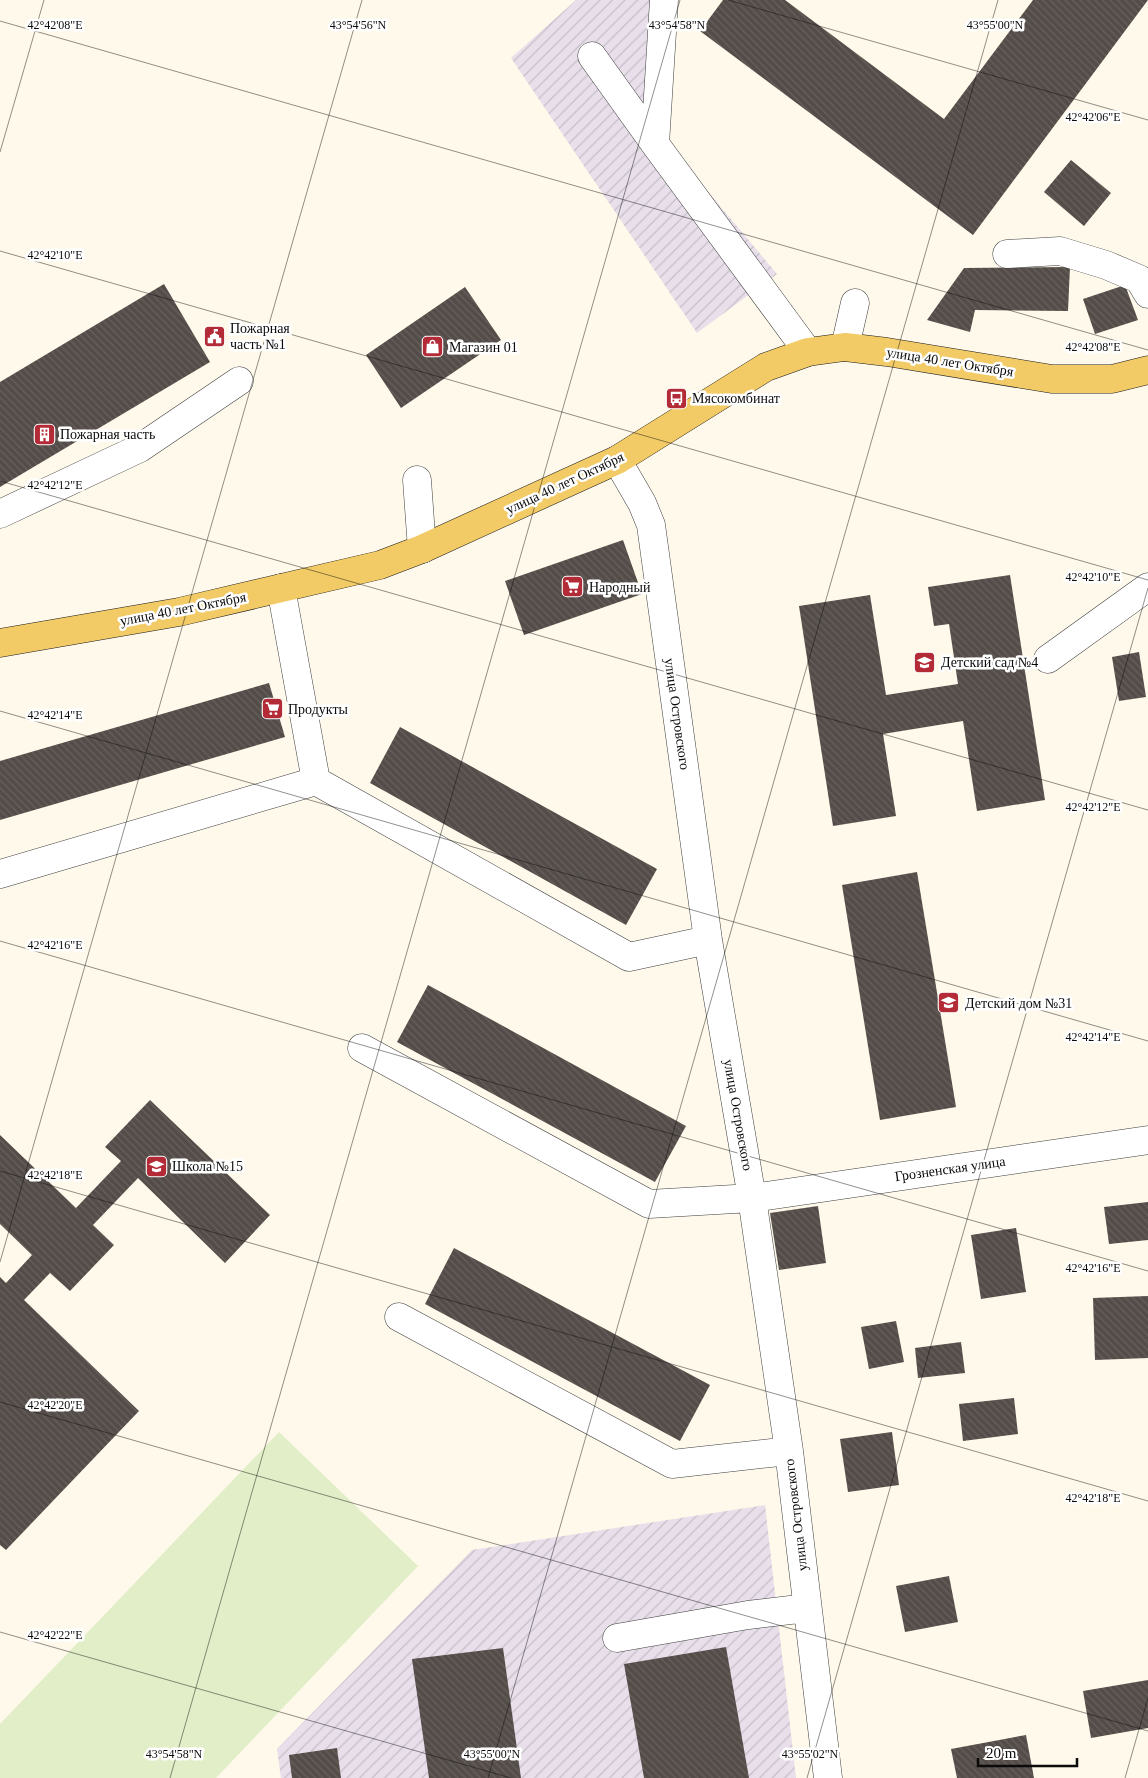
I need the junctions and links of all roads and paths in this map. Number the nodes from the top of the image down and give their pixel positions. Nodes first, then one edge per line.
1 (664, 0) edge
2 (592, 56) dead end
3 (655, 144) junction
4 (1007, 254) dead end
5 (1148, 294) edge
6 (855, 303) dead end
7 (845, 347) junction
8 (808, 352) junction
9 (1148, 370) edge
10 (239, 381) dead end
11 (617, 460) junction
12 (417, 480) dead end
13 (0, 514) edge
14 (422, 549) junction
15 (1148, 587) edge
16 (281, 588) junction
17 (0, 643) edge
18 (1048, 659) dead end
19 (316, 781) junction
20 (0, 874) edge
21 (708, 940) junction
22 (362, 1048) dead end
23 (1148, 1140) edge
24 (752, 1198) junction
25 (399, 1317) dead end
26 (788, 1451) junction
27 (807, 1608) junction
28 (616, 1638) dead end
29 (828, 1778) edge

1 - 3 street
2 - 3 street
3 - 8 street
4 - 5 street
6 - 7 street
7 - 8 main road, улица 40 лет Октября
7 - 9 main road, улица 40 лет Октября
8 - 11 main road, улица 40 лет Октября
10 - 13 street
11 - 14 main road, улица 40 лет Октября
11 - 21 street, улица Островского
12 - 14 street
14 - 16 main road, улица 40 лет Октября
15 - 18 street
16 - 17 main road, улица 40 лет Октября
16 - 19 street
19 - 20 street
19 - 21 street
21 - 24 street, улица Островского
22 - 24 street, Грозненская улица
23 - 24 street, Грозненская улица
24 - 26 street, улица Островского
25 - 26 street
26 - 27 street, улица Островского
27 - 28 street
27 - 29 street, улица Островского

